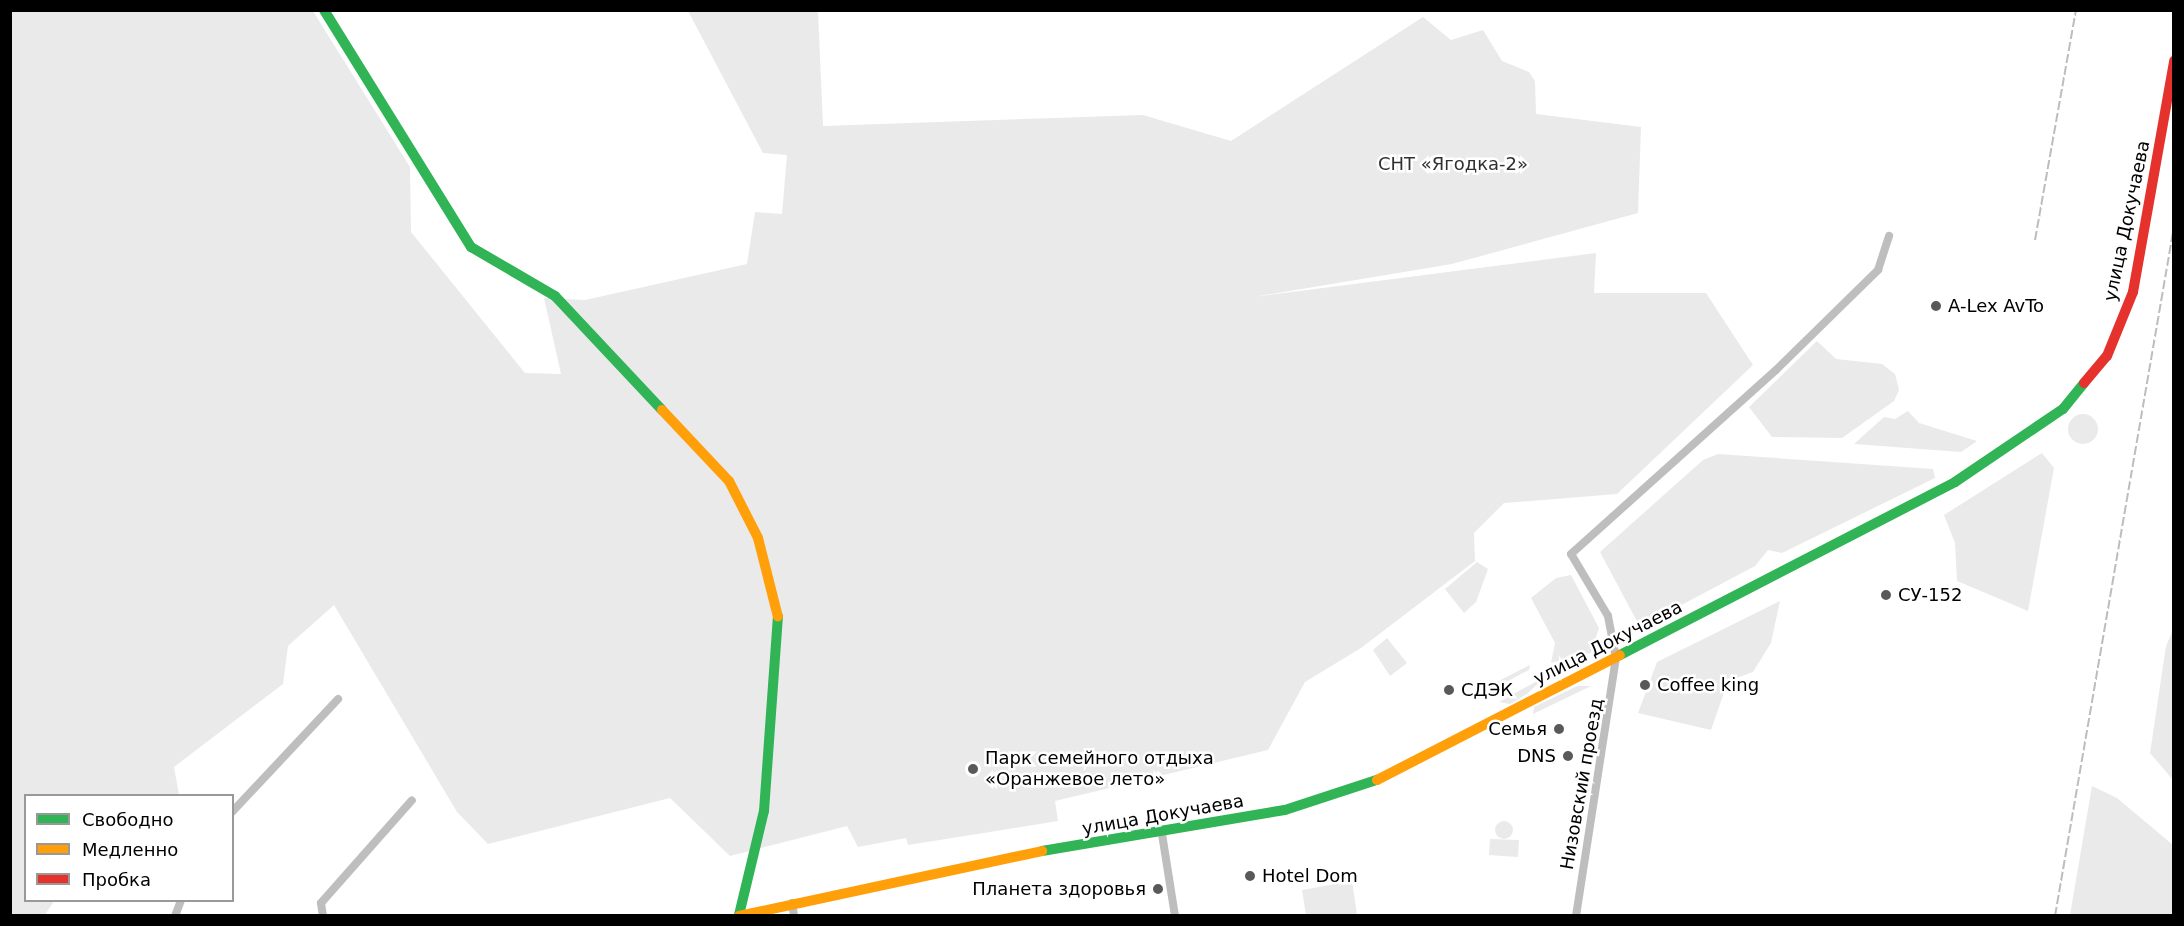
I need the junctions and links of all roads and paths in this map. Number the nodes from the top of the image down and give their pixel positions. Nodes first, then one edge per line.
1 (324, 10) edge
2 (2174, 61) edge
3 (1890, 236) dead end
4 (1616, 657) junction
5 (338, 699) dead end
6 (412, 800) dead end
7 (234, 810) edge
8 (1162, 834) junction
9 (792, 903) junction
10 (323, 915) edge
11 (739, 915) edge
12 (794, 915) edge
13 (1175, 915) edge
14 (1576, 915) edge

1 - 11 main road
2 - 4 main road, улица Докучаева
3 - 4 street, Низовский проезд
4 - 8 main road, улица Докучаева
4 - 14 street, Низовский проезд
5 - 7 street
6 - 10 street
8 - 9 main road, улица Докучаева
8 - 13 street
9 - 11 main road, улица Докучаева
9 - 12 street

